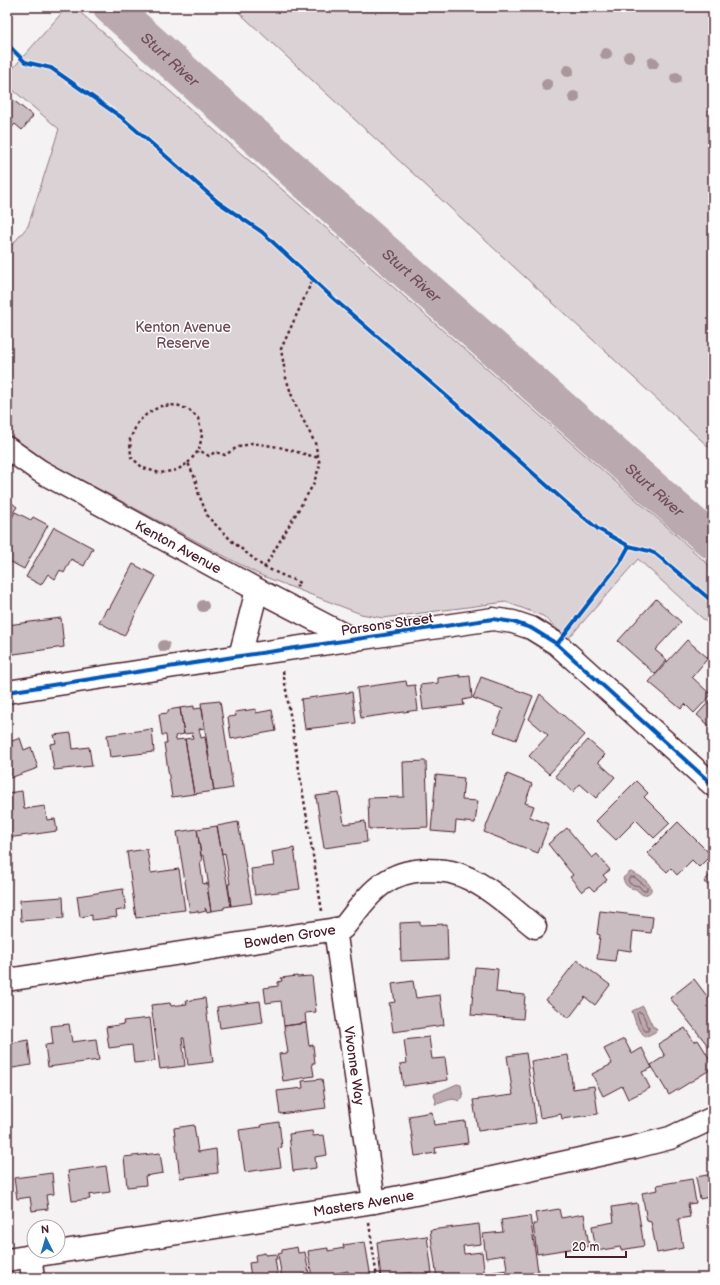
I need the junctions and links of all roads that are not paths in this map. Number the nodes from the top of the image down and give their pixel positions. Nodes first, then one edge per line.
1 (7, 448) edge
2 (255, 588) junction
3 (354, 640) junction
4 (240, 656) junction
5 (7, 692) edge
6 (713, 785) edge
7 (535, 927) dead end
8 (335, 929) junction
9 (7, 980) edge
10 (713, 1118) edge
11 (370, 1203) junction
12 (66, 1250) edge
13 (26, 1257) edge
14 (30, 1259) edge
15 (7, 1260) edge
16 (33, 1278) edge

1 - 2 street, Kenton Avenue
2 - 3 street, Kenton Avenue
2 - 4 street
3 - 4 street, Parsons Street
3 - 6 street, Parsons Street
4 - 5 street, Parsons Street
7 - 8 street, Bowden Grove
8 - 9 street, Bowden Grove
8 - 11 street, Vivonne Way
10 - 11 street, Masters Avenue
11 - 12 street, Masters Avenue
13 - 15 street, Masters Avenue
14 - 16 street

